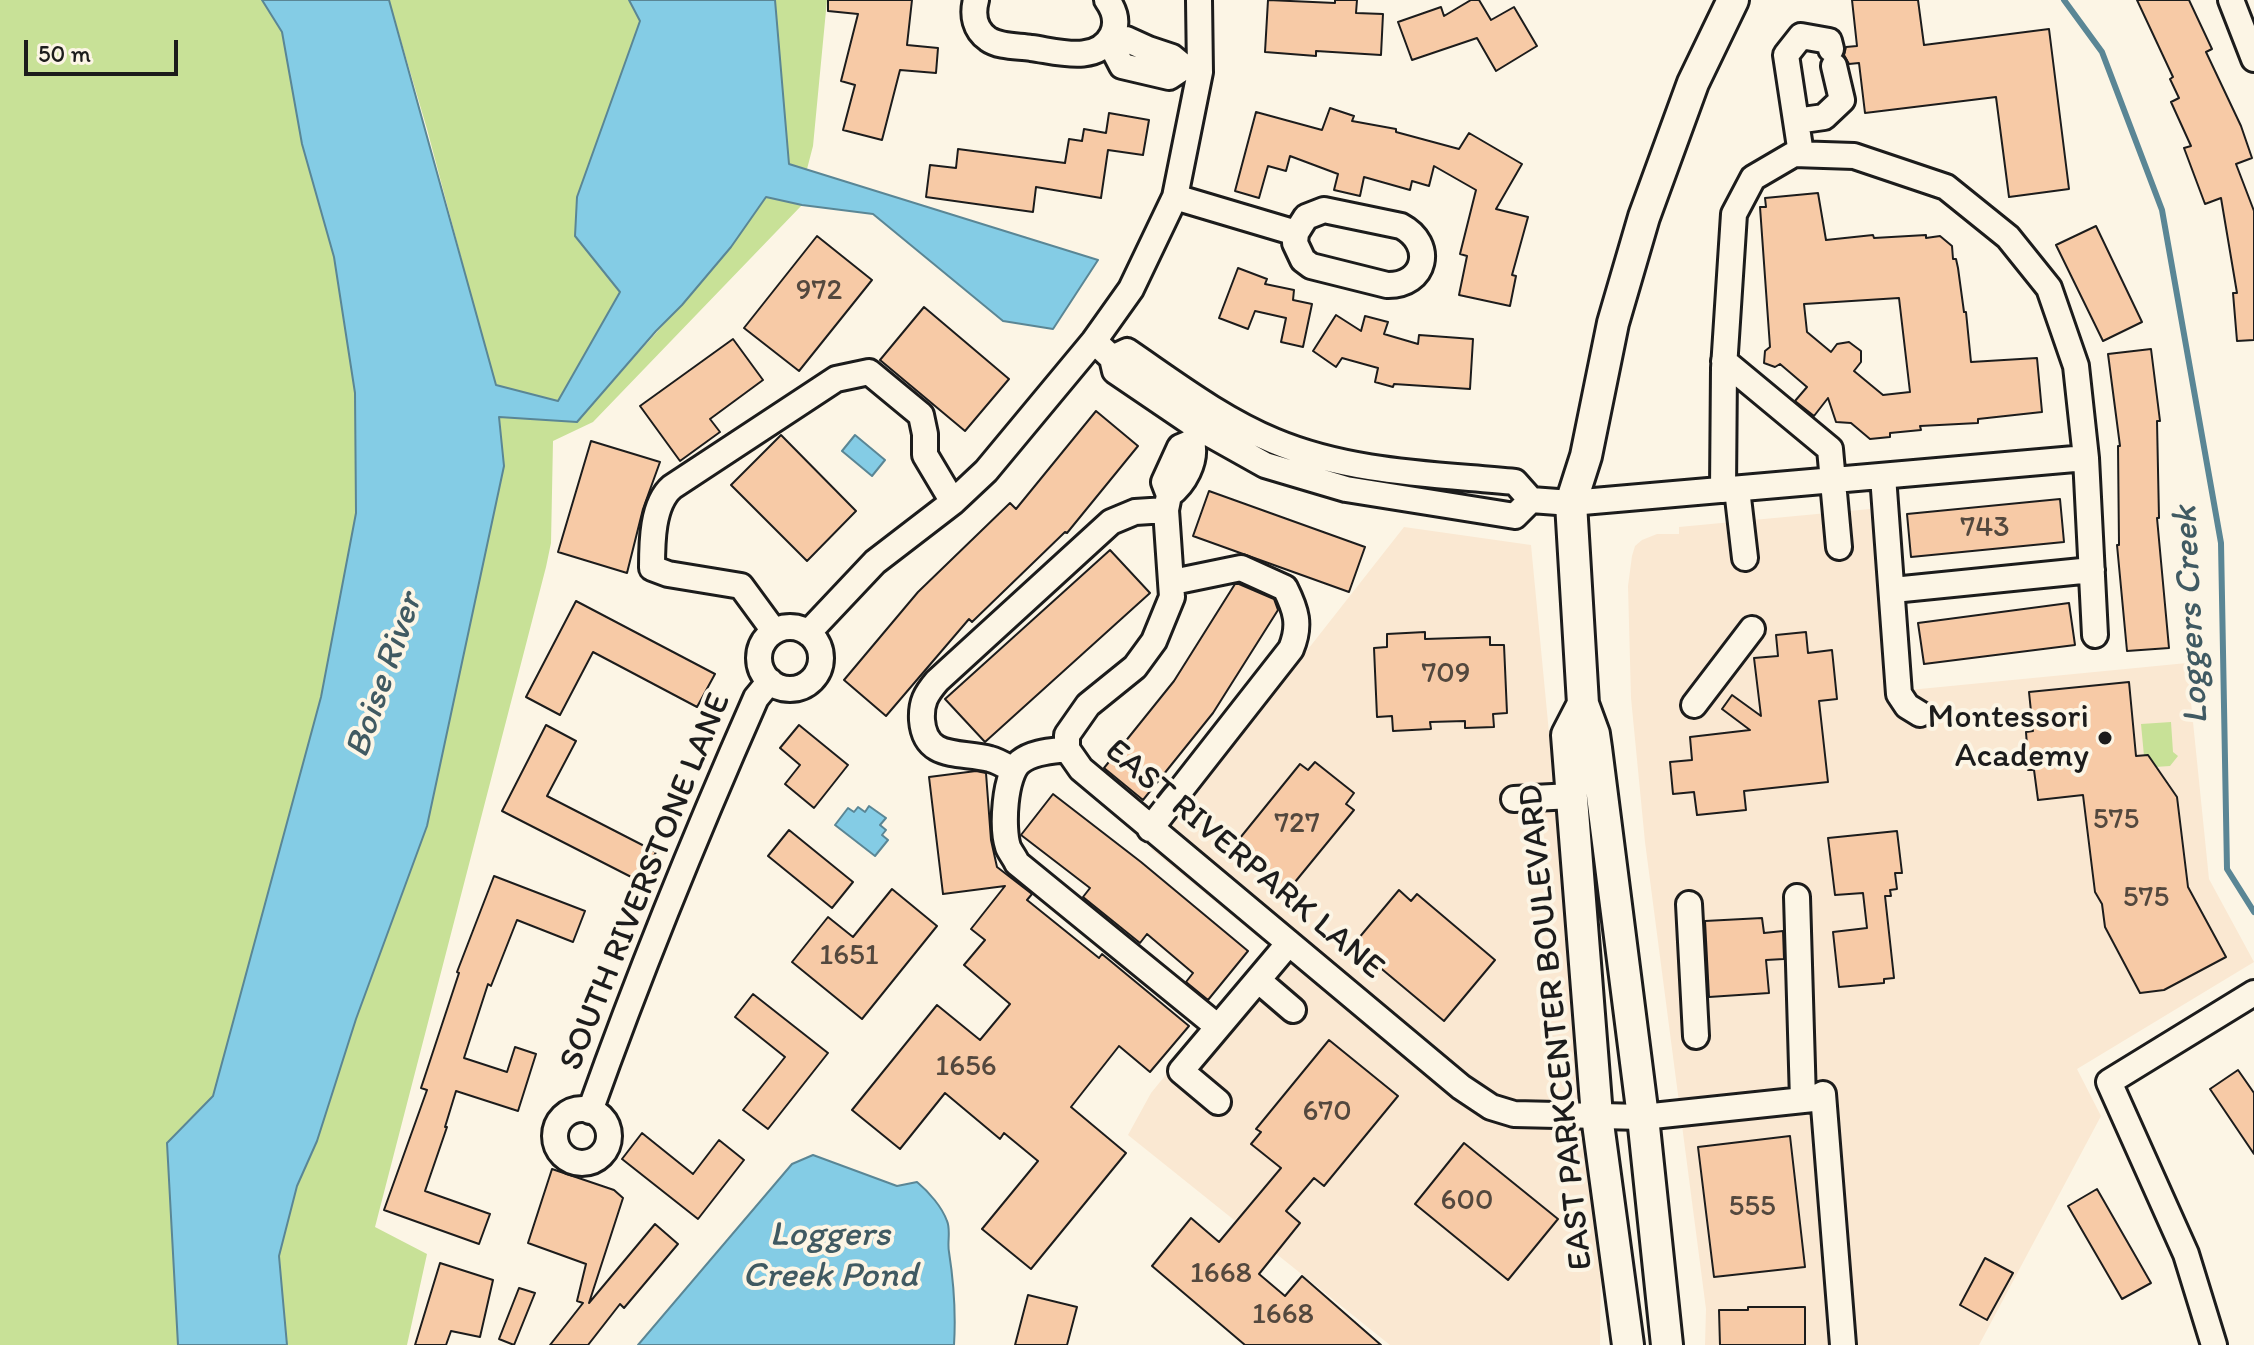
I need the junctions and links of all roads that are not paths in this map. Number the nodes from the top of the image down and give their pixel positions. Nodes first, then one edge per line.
1 (976, 0) edge
2 (1107, 0) edge
3 (1199, 0) edge
4 (1733, 0) edge
5 (2231, 0) edge
6 (1109, 41) junction
7 (2254, 59) edge
8 (1192, 69) junction
9 (1796, 121) junction
10 (1801, 154) junction
11 (1175, 197) junction
12 (1296, 233) junction
13 (1094, 341) junction
14 (1724, 361) junction
15 (1200, 426) junction
16 (2086, 458) junction
17 (1883, 476) junction
18 (1834, 481) junction
19 (1730, 490) junction
20 (953, 502) junction
21 (1168, 502) junction
22 (1571, 503) junction
23 (1839, 547) dead end
24 (1745, 558) dead end
25 (2092, 570) junction
26 (1173, 582) junction
27 (1893, 590) junction
28 (1752, 629) dead end
29 (774, 631) junction
30 (808, 633) junction
31 (2095, 635) dead end
32 (770, 681) junction
33 (1583, 704) junction
34 (1694, 705) dead end
35 (1920, 714) dead end
36 (1067, 749) junction
37 (1013, 770) junction
38 (1572, 796) junction
39 (1514, 799) dead end
40 (1150, 829) junction
41 (1797, 897) dead end
42 (1689, 904) dead end
43 (1289, 943) junction
44 (1258, 980) junction
45 (2254, 993) edge
46 (1293, 1010) dead end
47 (1218, 1027) junction
48 (1696, 1036) dead end
49 (1803, 1100) junction
50 (1218, 1102) dead end
51 (590, 1111) dead end
52 (1597, 1116) junction
53 (1643, 1117) junction
54 (1628, 1345) edge
55 (1667, 1345) edge
56 (1843, 1345) edge
57 (2214, 1345) edge

1 - 6 street
2 - 6 street
3 - 8 street
4 - 22 main road, EAST PARKCENTER BOULEVARD
5 - 7 street
6 - 8 street
8 - 11 street
9 - 9 street
9 - 10 street
10 - 14 street
10 - 16 street
11 - 12 street
11 - 13 street
12 - 12 street
13 - 15 street
13 - 20 street
14 - 18 street
14 - 19 street
15 - 21 street, EAST RIVERPARK LANE
15 - 22 street
16 - 17 street
16 - 25 street
17 - 18 street
17 - 27 street
18 - 19 street
18 - 23 street
19 - 22 street
19 - 24 street
20 - 29 street
20 - 30 street
21 - 26 street, EAST RIVERPARK LANE
21 - 37 street
22 - 33 main road, EAST PARKCENTER BOULEVARD
25 - 27 street
25 - 31 street
26 - 36 street, EAST RIVERPARK LANE
26 - 40 street
27 - 35 street
28 - 34 street
29 - 30 street
29 - 32 street, SOUTH RIVERSTONE LANE
30 - 32 street, SOUTH RIVERSTONE LANE
32 - 51 street, SOUTH RIVERSTONE LANE
33 - 38 main road, EAST PARKCENTER BOULEVARD
33 - 53 main road, EAST PARKCENTER BOULEVARD
36 - 37 street
36 - 40 street, EAST RIVERPARK LANE
37 - 47 street
38 - 39 street
38 - 52 main road, EAST PARKCENTER BOULEVARD
40 - 43 street, EAST RIVERPARK LANE
41 - 49 street
42 - 48 street
43 - 44 street
43 - 52 street, EAST RIVERPARK LANE
44 - 46 street
44 - 47 street
45 - 57 street
47 - 50 street
49 - 53 street, EAST RIVERPARK LANE
49 - 56 street
52 - 53 street, EAST RIVERPARK LANE
52 - 54 main road, EAST PARKCENTER BOULEVARD
53 - 55 main road, EAST PARKCENTER BOULEVARD

